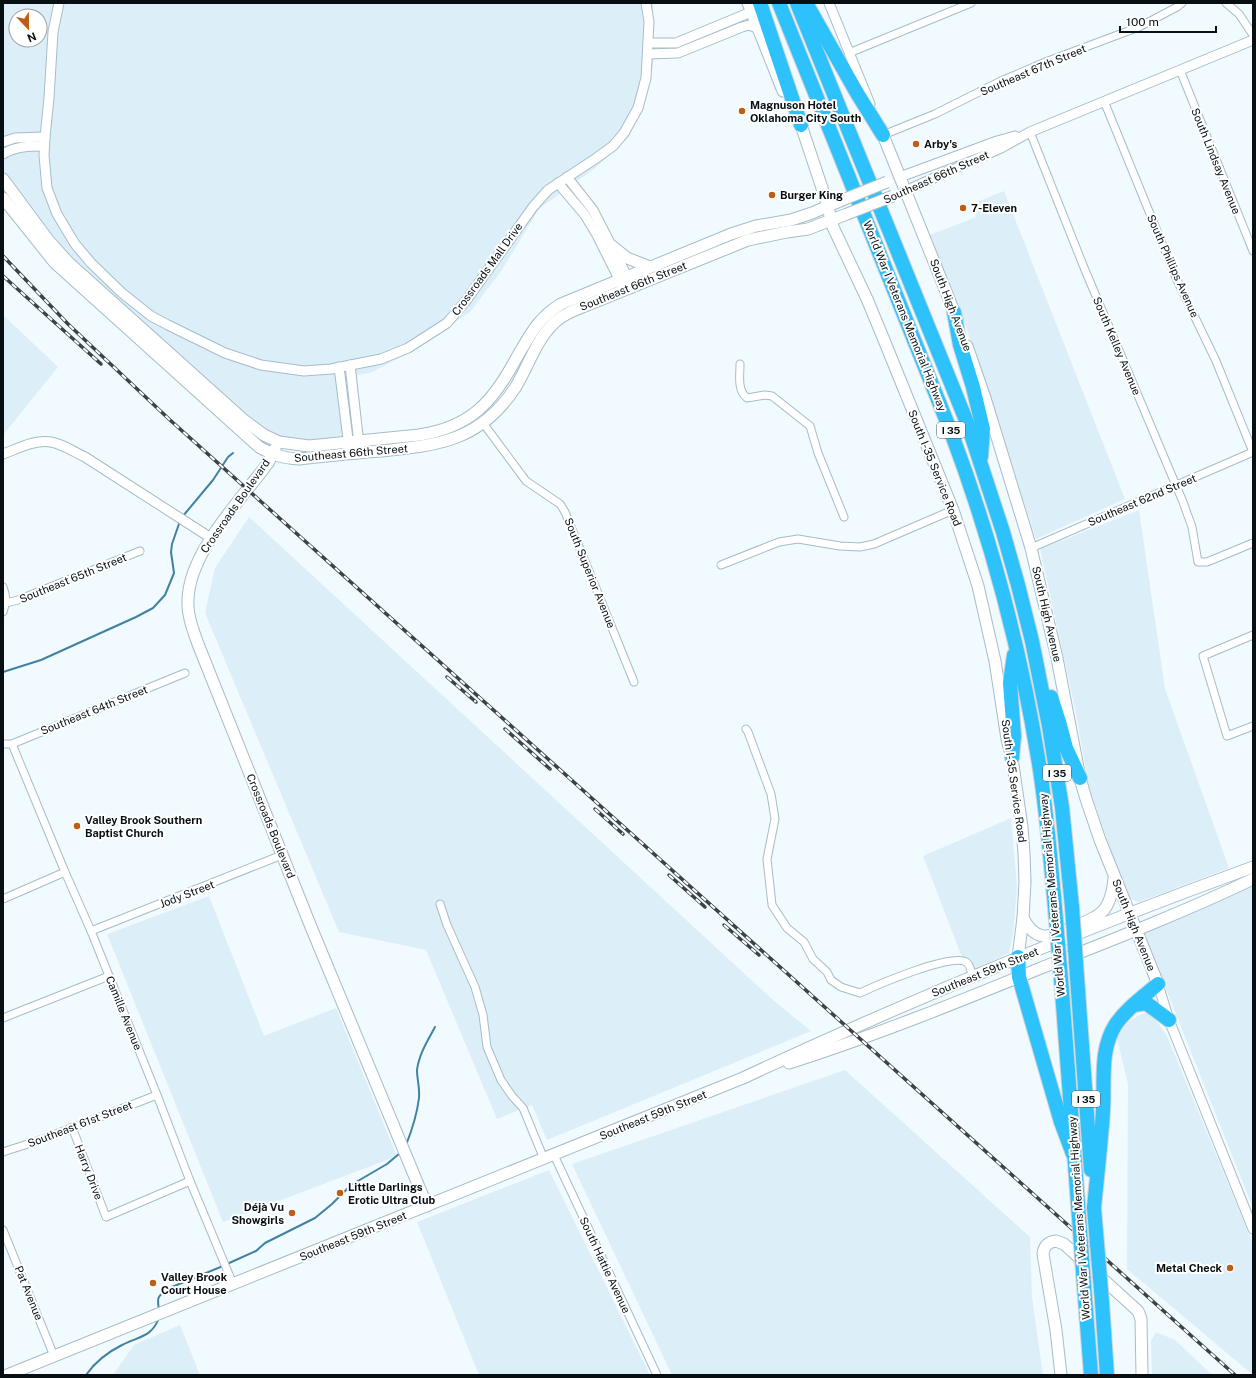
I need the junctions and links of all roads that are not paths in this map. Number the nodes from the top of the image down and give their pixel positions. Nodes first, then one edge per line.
1 (59, 3) edge
2 (646, 3) edge
3 (779, 3) edge
4 (797, 3) edge
5 (806, 3) edge
6 (829, 3) edge
7 (971, 3) edge
8 (1182, 3) edge
9 (1226, 3) edge
10 (753, 6) edge
11 (757, 28) junction
12 (1253, 35) edge
13 (1253, 40) edge
14 (649, 43) junction
15 (849, 53) junction
16 (648, 54) junction
17 (1180, 70) junction
18 (1104, 101) junction
19 (801, 125) junction
20 (1030, 132) junction
21 (883, 135) junction
22 (3, 142) edge
23 (44, 142) junction
24 (3, 154) edge
25 (567, 177) junction
26 (900, 177) junction
27 (3, 178) edge
28 (558, 183) junction
29 (905, 190) junction
30 (3, 198) edge
31 (827, 206) junction
32 (831, 221) junction
33 (612, 246) junction
34 (1253, 251) edge
35 (650, 267) junction
36 (623, 278) junction
37 (628, 288) junction
38 (954, 312) junction
39 (740, 364) dead end
40 (350, 366) junction
41 (339, 367) junction
42 (483, 423) junction
43 (278, 442) junction
44 (353, 442) junction
45 (1253, 452) edge
46 (355, 453) junction
47 (3, 454) edge
48 (272, 454) junction
49 (981, 464) junction
50 (1175, 486) junction
51 (953, 510) junction
52 (844, 516) dead end
53 (211, 538) junction
54 (1253, 543) edge
55 (1031, 548) junction
56 (140, 551) dead end
57 (721, 565) dead end
58 (3, 587) edge
59 (6, 603) junction
60 (3, 612) edge
61 (1253, 635) edge
62 (1032, 641) junction
63 (1015, 644) junction
64 (185, 673) dead end
65 (634, 682) dead end
66 (1253, 726) edge
67 (746, 729) dead end
68 (3, 744) edge
69 (12, 744) junction
70 (1012, 758) junction
71 (1080, 778) junction
72 (282, 855) junction
73 (1253, 867) edge
74 (65, 872) junction
75 (1114, 877) junction
76 (1253, 880) edge
77 (3, 899) edge
78 (440, 904) dead end
79 (1129, 913) junction
80 (1023, 918) junction
81 (1136, 930) junction
82 (91, 931) junction
83 (1018, 958) junction
84 (972, 975) junction
85 (108, 976) junction
86 (1019, 977) junction
87 (1158, 984) junction
88 (1134, 1005) junction
89 (3, 1018) edge
90 (1169, 1020) junction
91 (743, 1078) junction
92 (157, 1095) junction
93 (72, 1127) junction
94 (3, 1152) edge
95 (1073, 1154) junction
96 (549, 1157) junction
97 (190, 1181) junction
98 (427, 1206) junction
99 (1094, 1208) junction
100 (1253, 1229) edge
101 (3, 1230) edge
102 (233, 1284) junction
103 (54, 1356) junction
104 (7, 1375) edge
105 (657, 1375) edge
106 (1061, 1375) edge
107 (1091, 1375) edge
108 (1107, 1375) edge
109 (1142, 1375) edge

1 - 23 street, Crossroads Mall Drive
2 - 14 street, Crossroads Mall Drive
3 - 63 highway, World War I Veterans Memorial Highway / I 35
4 - 49 highway, World War I Veterans Memorial Highway / I 35
5 - 21 highway
6 - 15 street, South High Avenue
7 - 15 street
8 - 21 street, Southeast 67th Street
9 - 12 street
10 - 11 main road, South I-35 Service Road
10 - 14 street
10 - 19 highway
11 - 16 street
11 - 19 main road, South I-35 Service Road
13 - 17 street, Southeast 66th Street
14 - 16 street, Crossroads Mall Drive
15 - 21 street, South High Avenue
16 - 25 street, Crossroads Mall Drive
17 - 18 street, Southeast 66th Street
17 - 34 street, South Lindsay Avenue
18 - 20 street, Southeast 66th Street
18 - 45 street, South Phillips Avenue
19 - 31 main road, South I-35 Service Road
20 - 26 street, Southeast 66th Street
20 - 29 street, Southeast 66th Street
20 - 50 street, South Kelley Avenue
21 - 26 main road, South High Avenue
22 - 23 street
23 - 24 street
23 - 41 street, Crossroads Mall Drive
25 - 28 street, Crossroads Mall Drive
25 - 33 street
26 - 29 main road, South High Avenue
26 - 31 main road, Southeast 66th Street, bridge
27 - 43 main road
28 - 36 street
28 - 40 street, Crossroads Mall Drive
29 - 32 main road, Southeast 66th Street, bridge
29 - 38 main road, South High Avenue
30 - 48 main road, Crossroads Boulevard
31 - 32 main road, South I-35 Service Road
31 - 35 main road, Southeast 66th Street
32 - 37 main road, Southeast 66th Street
32 - 51 main road, South I-35 Service Road
33 - 35 main road
33 - 36 street
35 - 36 main road, Southeast 66th Street
36 - 37 street
36 - 44 main road, Southeast 66th Street
37 - 42 main road, Southeast 66th Street
38 - 49 highway
38 - 55 main road, South High Avenue
39 - 52 street
40 - 41 street, Crossroads Mall Drive
40 - 44 street
41 - 44 street
42 - 46 main road, Southeast 66th Street
42 - 65 street, South Superior Avenue
43 - 44 main road, Southeast 66th Street
43 - 48 main road, Crossroads Boulevard
44 - 46 street
45 - 50 street, Southeast 62nd Street
46 - 48 main road, Southeast 66th Street
47 - 53 street
48 - 53 main road, Crossroads Boulevard
49 - 62 highway, World War I Veterans Memorial Highway / I 35
50 - 54 street, South Kelley Avenue
50 - 55 street, Southeast 62nd Street
51 - 57 street
51 - 70 main road, South I-35 Service Road
53 - 72 main road, Crossroads Boulevard
55 - 71 main road, South High Avenue
56 - 59 street, Southeast 65th Street
58 - 59 street
59 - 60 street
61 - 66 street
62 - 71 highway
62 - 99 highway, World War I Veterans Memorial Highway / I 35, bridge
63 - 70 highway
63 - 95 highway, World War I Veterans Memorial Highway / I 35, bridge
64 - 69 street, Southeast 64th Street
67 - 84 street
68 - 69 street, Southeast 64th Street
69 - 74 street, Camille Avenue
70 - 80 main road, South I-35 Service Road
71 - 75 main road, South High Avenue
72 - 82 street, Jody Street
72 - 98 main road, Crossroads Boulevard
73 - 79 main road, Southeast 59th Street
74 - 77 street
74 - 82 street, Camille Avenue
75 - 79 main road, South High Avenue
75 - 80 main road
76 - 81 main road, Southeast 59th Street
78 - 96 street, South Hattie Avenue
79 - 81 main road, South High Avenue
79 - 83 main road, Southeast 59th Street
80 - 83 main road, South I-35 Service Road
81 - 86 main road, Southeast 59th Street
81 - 87 main road, South High Avenue
82 - 85 street, Camille Avenue
83 - 84 main road, Southeast 59th Street
83 - 86 highway
84 - 91 main road, Southeast 59th Street
85 - 89 street
85 - 92 street, Camille Avenue
86 - 91 main road, Southeast 59th Street
86 - 95 highway
87 - 88 highway
87 - 90 street, South High Avenue
88 - 90 highway
88 - 99 highway
90 - 100 street, South High Avenue
91 - 96 main road, Southeast 59th Street
92 - 93 street, Southeast 61st Street
92 - 97 street, Camille Avenue
93 - 94 street, Southeast 61st Street
93 - 97 street, Harry Drive
95 - 107 highway, World War I Veterans Memorial Highway / I 35, bridge
96 - 98 main road, Southeast 59th Street
96 - 105 street, South Hattie Avenue
97 - 102 street, Camille Avenue
98 - 102 main road, Southeast 59th Street
99 - 108 highway, World War I Veterans Memorial Highway / I 35, bridge
101 - 103 street, Pat Avenue
102 - 103 main road, Southeast 59th Street
103 - 104 main road, Southeast 59th Street
106 - 109 main road

